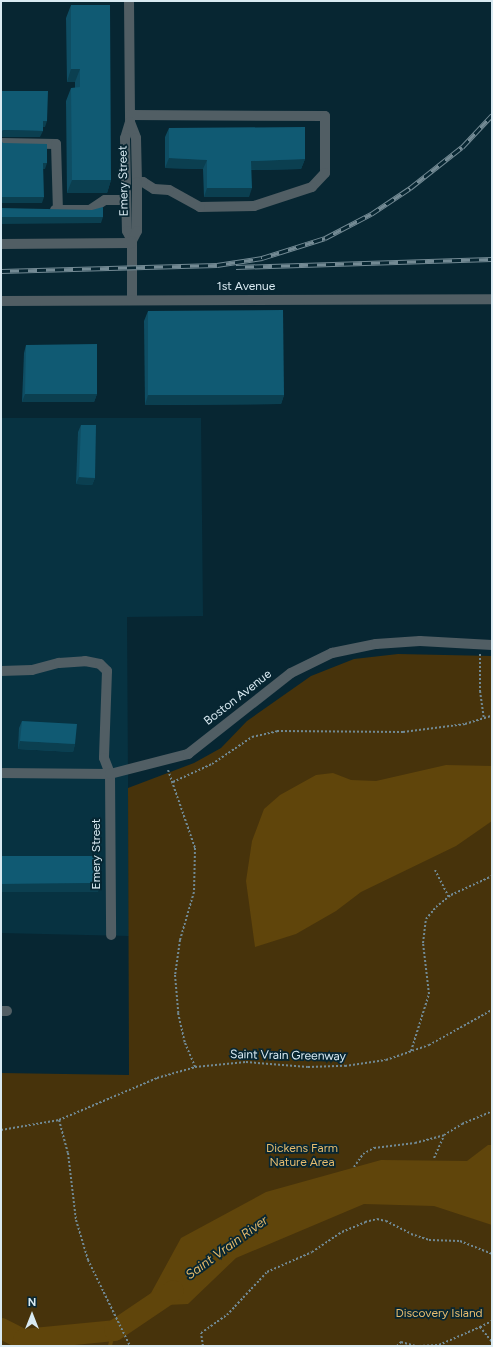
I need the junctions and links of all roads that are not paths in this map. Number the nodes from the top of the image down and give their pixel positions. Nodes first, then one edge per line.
1 (129, 1) edge
2 (130, 118) junction
3 (1, 144) edge
4 (137, 182) junction
5 (126, 200) junction
6 (44, 210) edge
7 (58, 210) junction
8 (132, 242) junction
9 (1, 244) edge
10 (492, 299) edge
11 (132, 300) junction
12 (1, 301) edge
13 (492, 645) edge
14 (1, 671) edge
15 (1, 772) edge
16 (110, 774) junction
17 (111, 935) dead end

1 - 2 street, Emery Street
2 - 4 street, Emery Street
2 - 4 street
2 - 5 street, Emery Street
3 - 7 street
4 - 8 street, Emery Street
5 - 7 street
5 - 8 street, Emery Street
6 - 7 street
8 - 9 street
8 - 11 street, Emery Street
10 - 11 street, 1st Avenue
11 - 12 street, 1st Avenue
13 - 16 street, Boston Avenue
14 - 16 street, Emery Street
15 - 16 street, Boston Avenue
16 - 17 street, Emery Street

